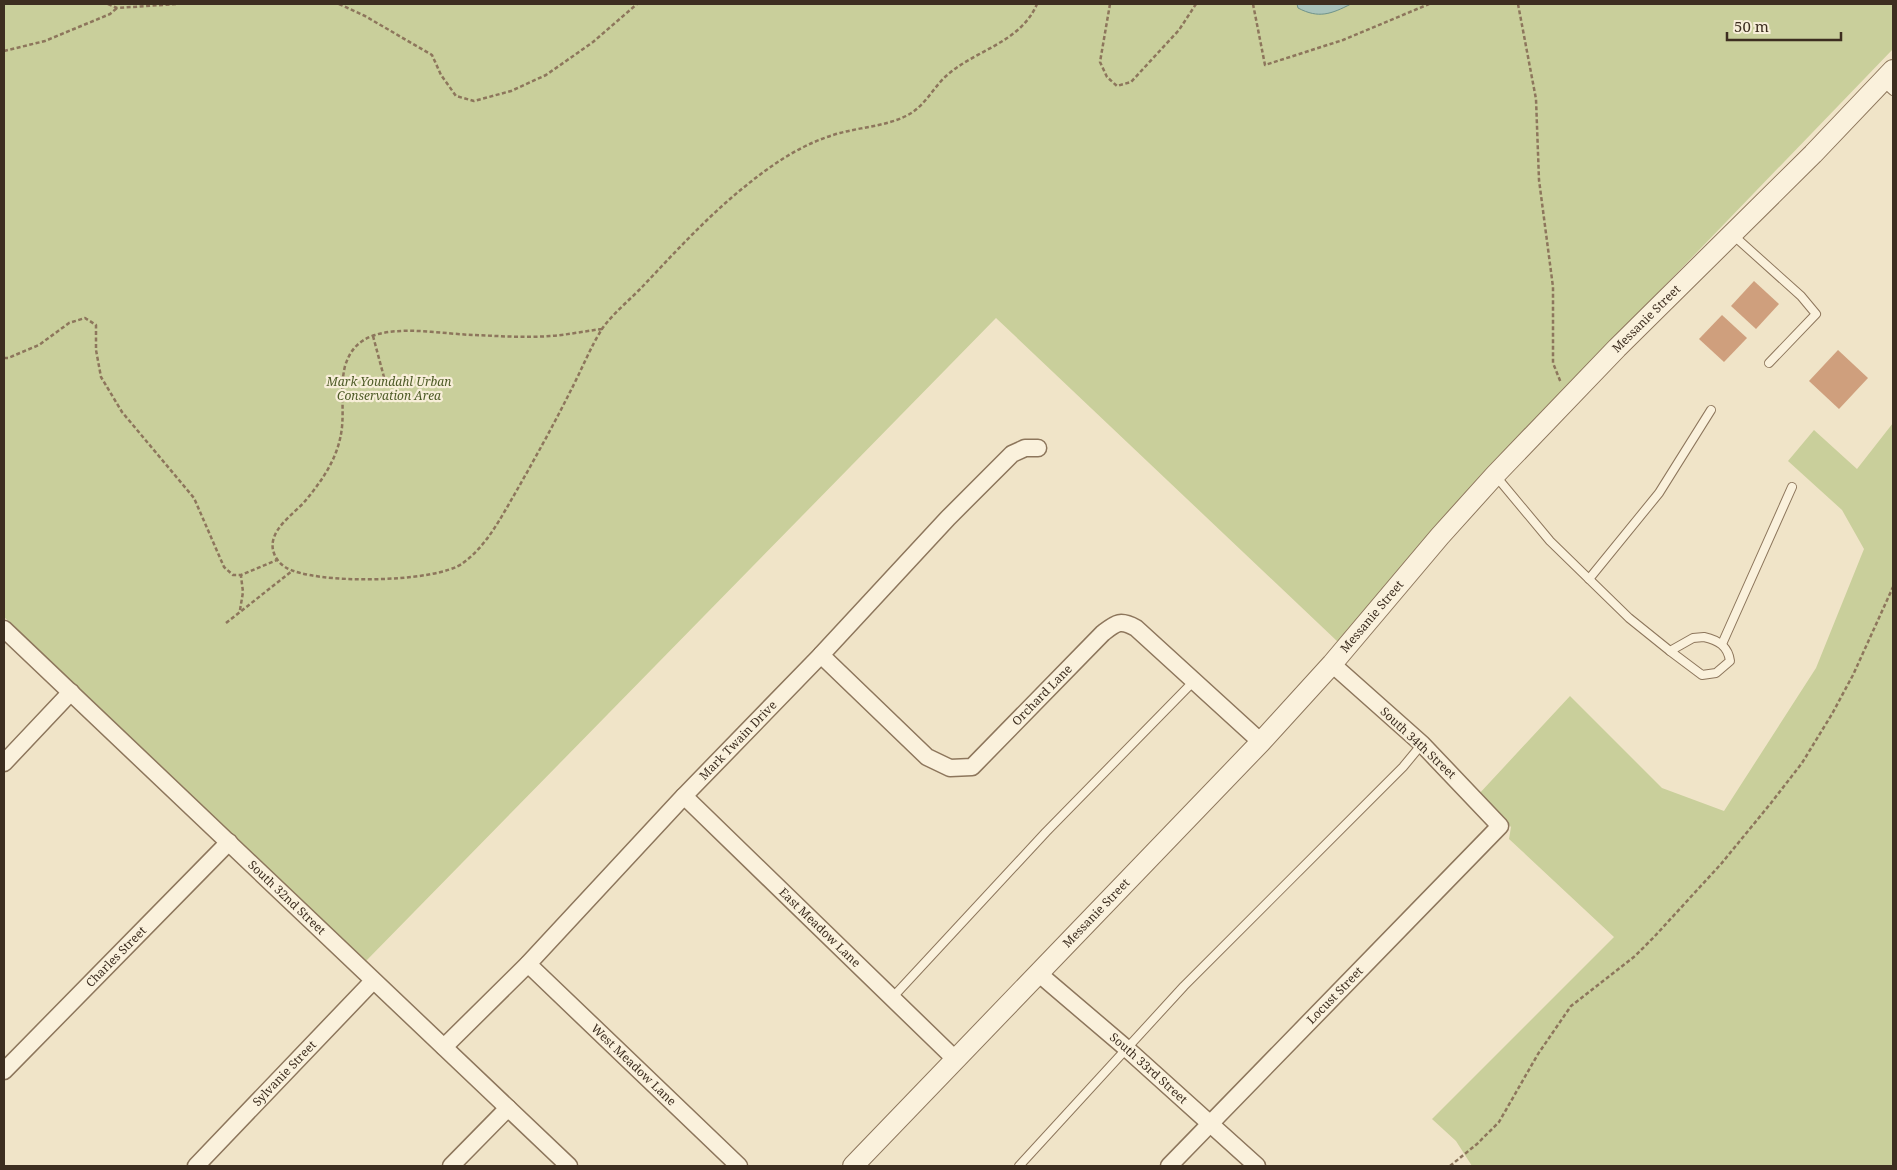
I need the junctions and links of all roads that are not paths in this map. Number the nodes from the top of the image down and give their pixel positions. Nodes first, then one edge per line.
1 (1890, 81) edge
2 (1732, 234) junction
3 (1769, 363) dead end
4 (1711, 410) dead end
5 (1038, 448) dead end
6 (1495, 475) junction
7 (1792, 487) dead end
8 (1588, 579) junction
9 (4, 629) edge
10 (1722, 644) junction
11 (1670, 651) junction
12 (821, 655) junction
13 (1332, 664) junction
14 (1193, 682) junction
15 (71, 692) junction
16 (1260, 742) junction
17 (1422, 744) junction
18 (4, 762) edge
19 (684, 796) junction
20 (1500, 826) joint
21 (229, 842) junction
22 (528, 964) junction
23 (1038, 972) junction
24 (373, 981) junction
25 (892, 998) junction
26 (444, 1047) junction
27 (1126, 1048) junction
28 (955, 1059) junction
29 (4, 1071) edge
30 (508, 1108) junction
31 (1210, 1125) junction
32 (196, 1166) edge
33 (451, 1166) edge
34 (568, 1166) edge
35 (739, 1166) edge
36 (853, 1166) edge
37 (1019, 1166) edge
38 (1169, 1166) edge
39 (1257, 1166) edge

1 - 2 street, Messanie Street
2 - 3 lane
2 - 6 street, Messanie Street
4 - 8 lane
5 - 12 street, Mark Twain Drive
6 - 8 lane
6 - 13 street, Messanie Street
7 - 10 lane
8 - 11 lane
9 - 15 street, South 32nd Street
10 - 11 lane
10 - 11 lane
12 - 14 street, Orchard Lane
12 - 19 street, Mark Twain Drive
13 - 16 street, Messanie Street
13 - 17 street, South 34th Street
14 - 16 street, Orchard Lane
14 - 25 lane
15 - 18 street
15 - 21 street, South 32nd Street
16 - 23 street, Messanie Street
17 - 20 street, South 34th Street
17 - 27 lane
19 - 22 street, Mark Twain Drive
19 - 25 street, East Meadow Lane
20 - 31 street, Locust Street
21 - 24 street, South 32nd Street
21 - 29 street, Charles Street
22 - 26 street, Mark Twain Drive
22 - 35 street, West Meadow Lane
23 - 27 street, South 33rd Street
23 - 28 street, Messanie Street
24 - 26 street, South 32nd Street
24 - 32 street, Sylvanie Street
25 - 28 street, East Meadow Lane
26 - 30 street, South 32nd Street
27 - 31 street, South 33rd Street
27 - 37 lane
28 - 36 street, Messanie Street
30 - 33 street
30 - 34 street, South 32nd Street
31 - 38 street, Locust Street
31 - 39 street, South 33rd Street

